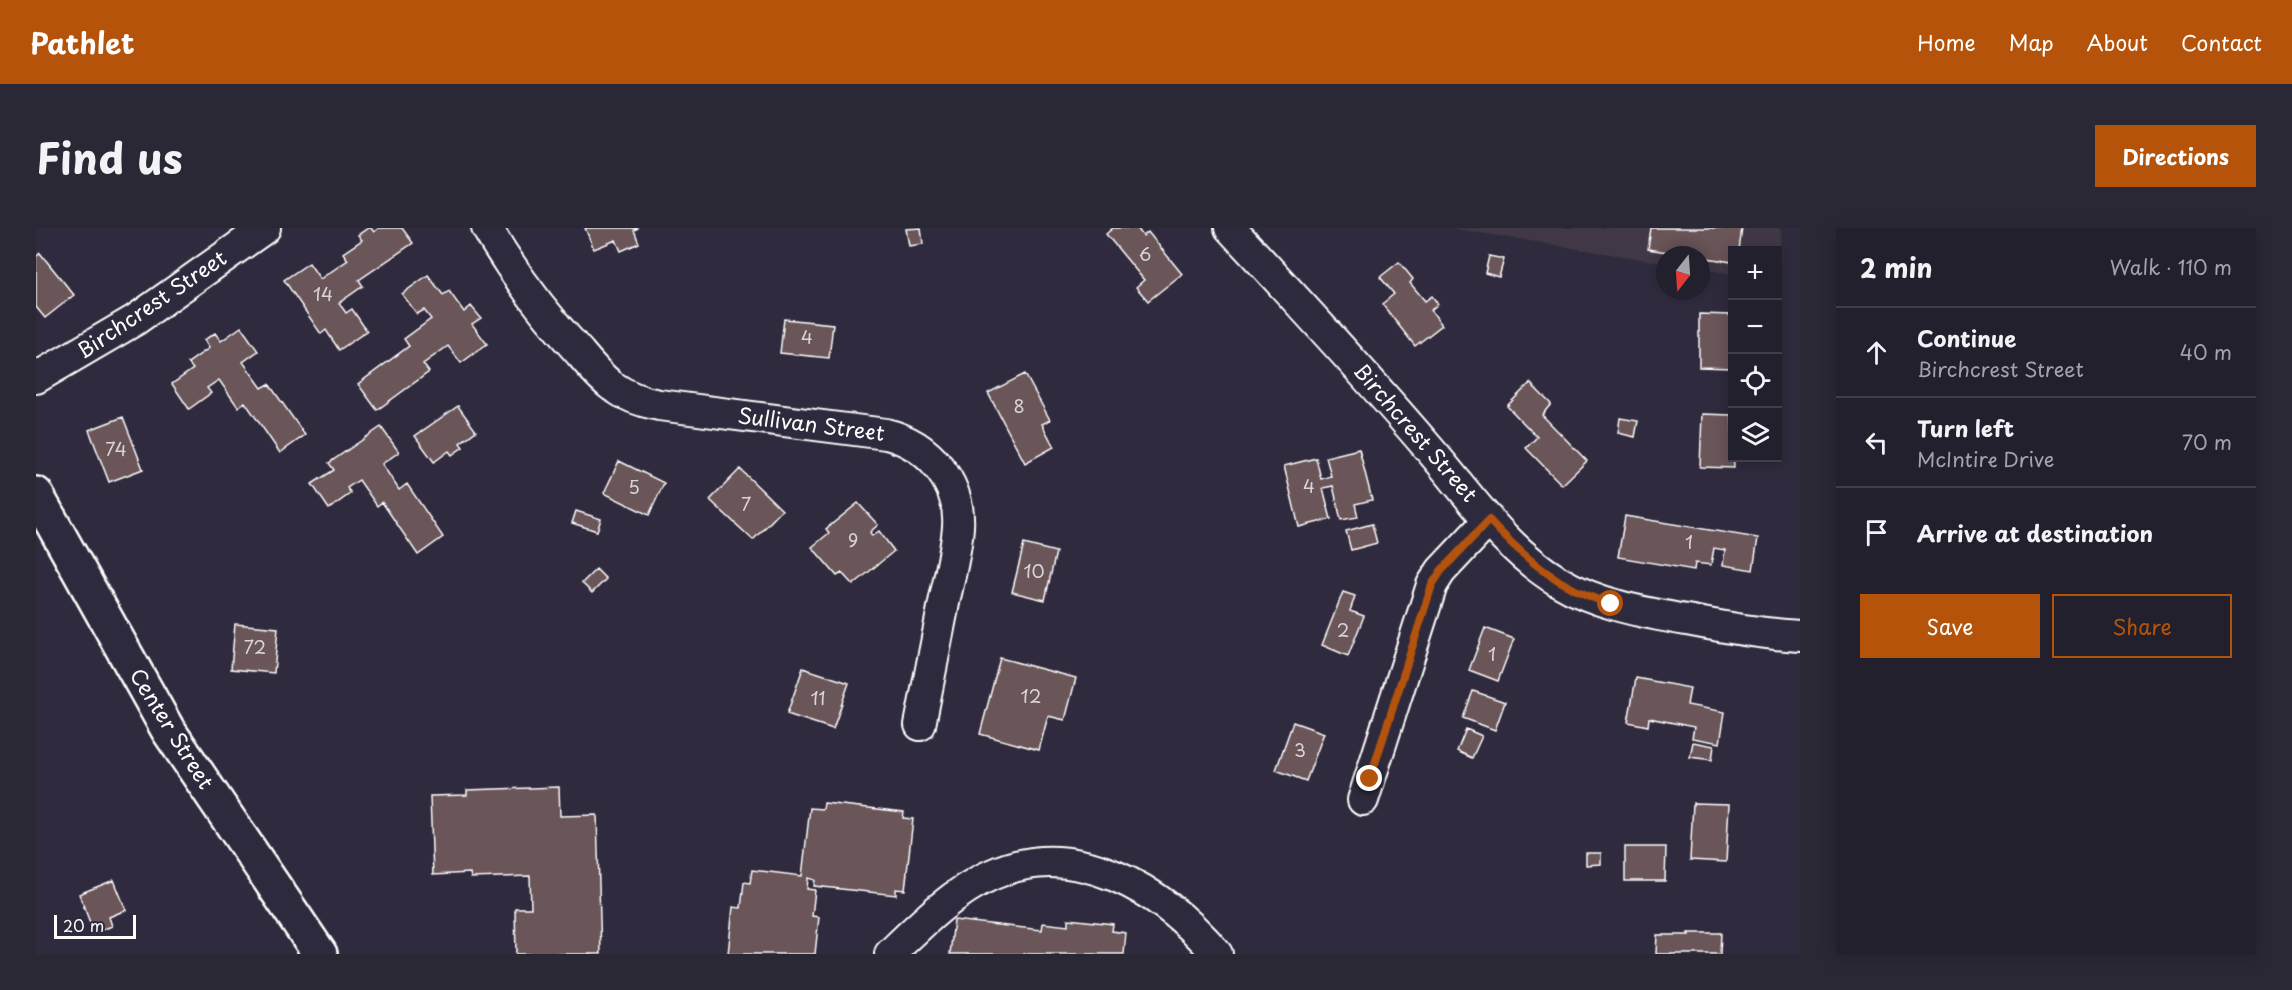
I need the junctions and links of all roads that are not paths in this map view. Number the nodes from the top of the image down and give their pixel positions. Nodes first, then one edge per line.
1 (265, 228) edge
2 (487, 228) edge
3 (1230, 228) edge
4 (36, 378) edge
5 (36, 494) edge
6 (1489, 520) junction
7 (1800, 636) edge
8 (920, 726) dead end
9 (1363, 800) dead end
10 (320, 954) edge
11 (890, 954) edge
12 (1217, 954) edge

1 - 4 street, Birchcrest Street
2 - 8 street, Sullivan Street
3 - 6 street, Birchcrest Street
5 - 10 main road, Center Street
6 - 7 street, Birchcrest Street
6 - 9 street
11 - 12 street

